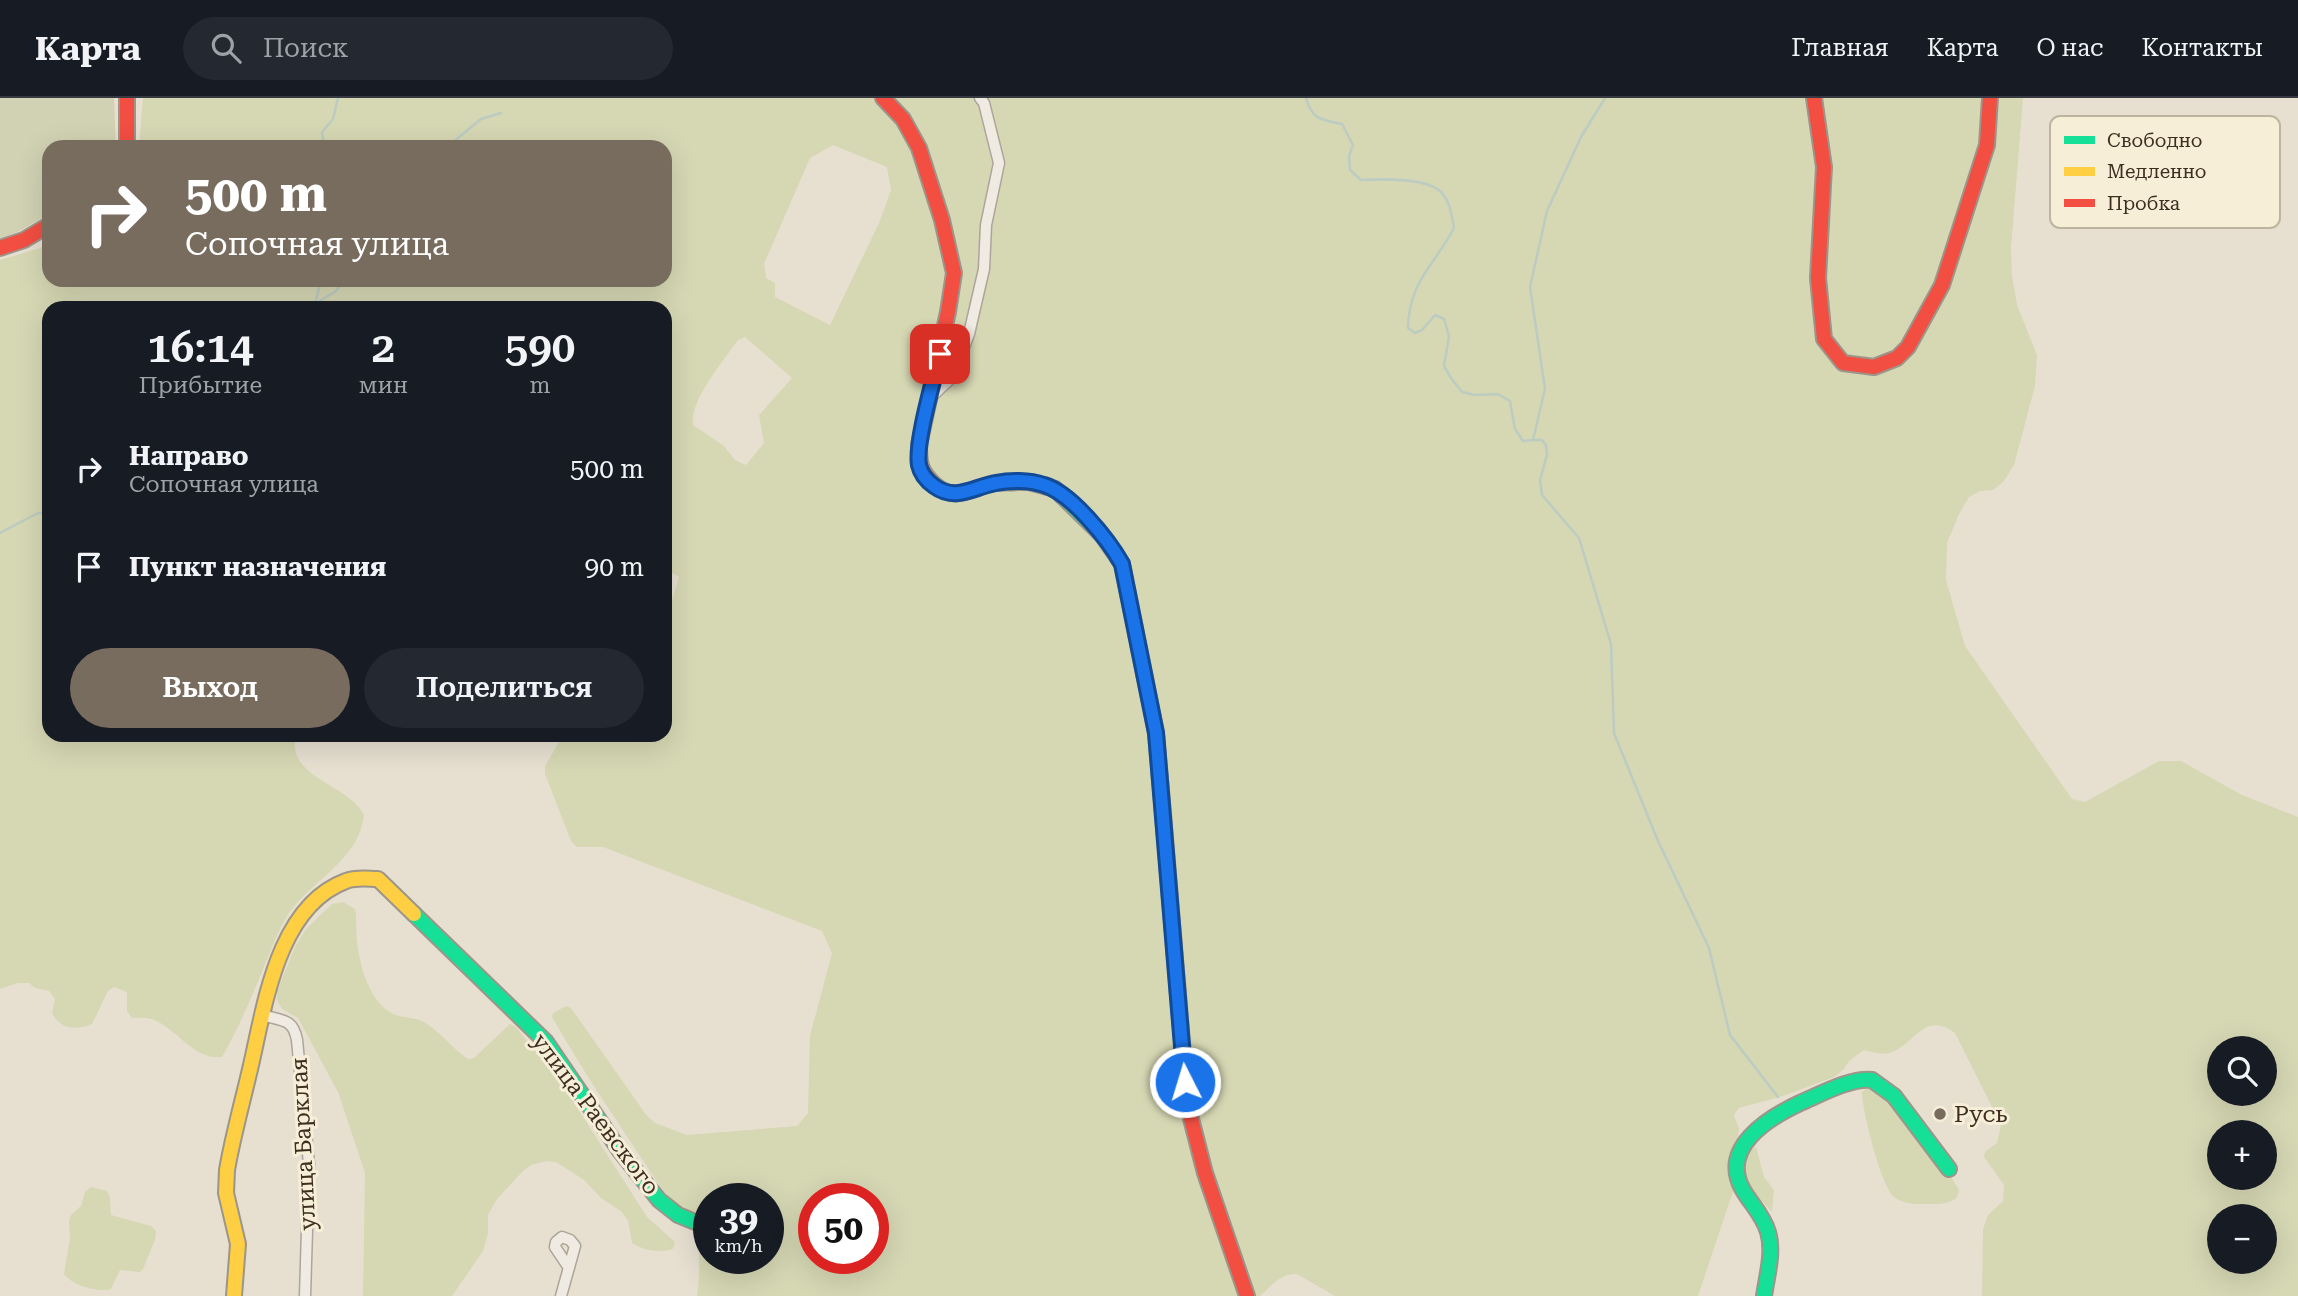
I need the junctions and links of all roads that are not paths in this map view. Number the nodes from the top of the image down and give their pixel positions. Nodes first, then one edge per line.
1 (127, 98) edge
2 (883, 98) edge
3 (980, 98) edge
4 (1814, 98) edge
5 (1990, 98) edge
6 (127, 140) edge
7 (42, 229) edge
8 (0, 248) edge
9 (931, 397) junction
10 (378, 879) joint
11 (262, 1015) junction
12 (1949, 1170) dead end
13 (693, 1221) edge
14 (569, 1268) dead end
15 (234, 1296) edge
16 (305, 1296) edge
17 (561, 1296) edge
18 (1247, 1296) edge
19 (1764, 1296) edge

1 - 6 street
2 - 9 street
3 - 9 street
4 - 5 street
7 - 8 street
9 - 18 street
10 - 11 street, улица Барклая
10 - 13 street, улица Раевского
11 - 15 street, улица Барклая
11 - 16 street, улица Барклая
12 - 19 street
14 - 17 street

